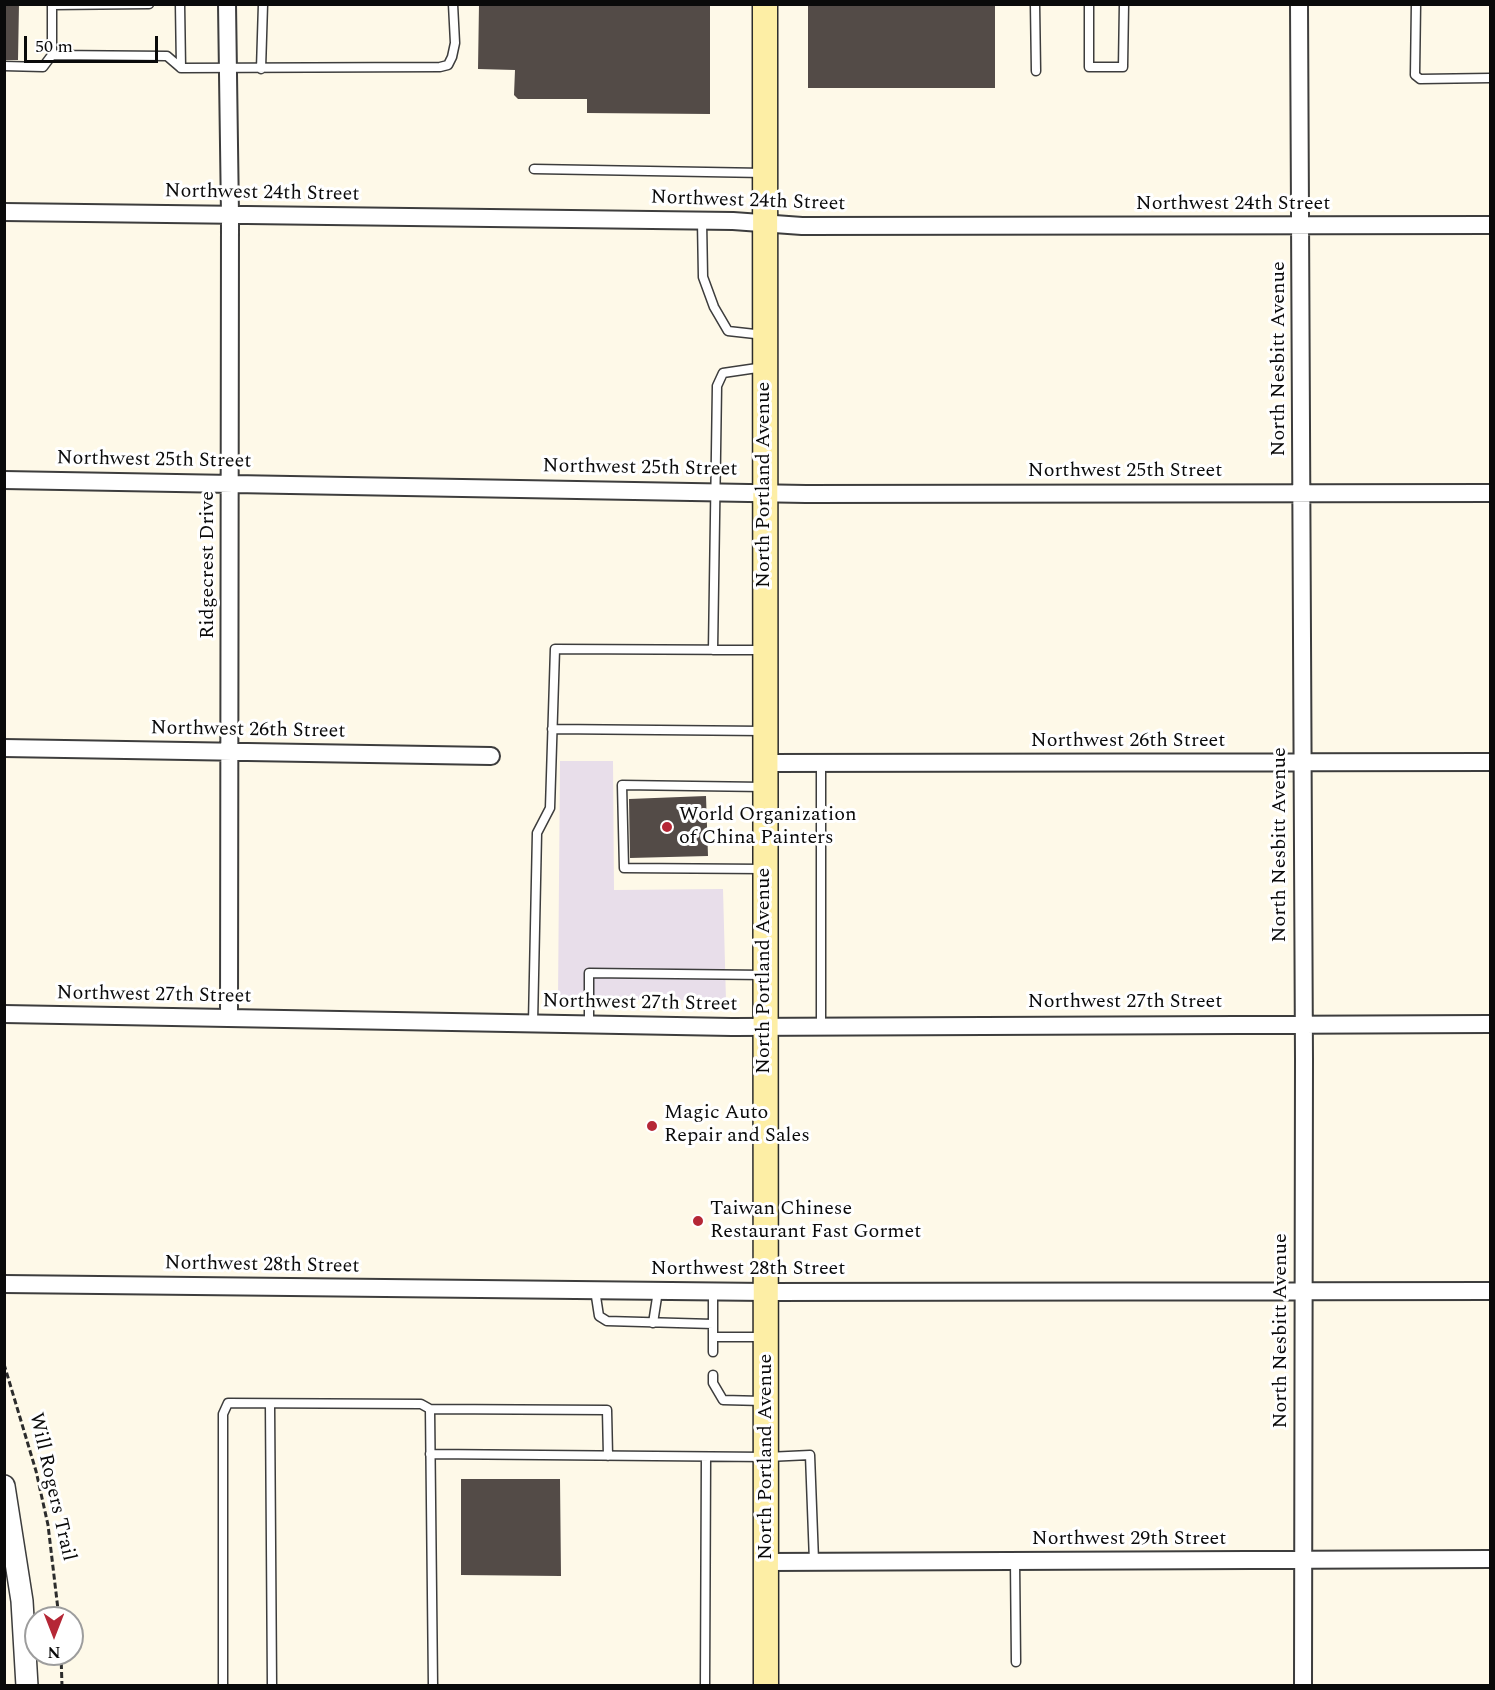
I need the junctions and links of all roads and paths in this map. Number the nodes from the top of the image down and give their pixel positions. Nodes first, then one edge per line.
1 (180, 4) edge
2 (227, 4) edge
3 (263, 4) edge
4 (453, 4) edge
5 (765, 4) edge
6 (1035, 4) edge
7 (1089, 4) edge
8 (1124, 4) edge
9 (1299, 4) edge
10 (1416, 4) edge
11 (147, 5) edge
12 (52, 55) junction
13 (4, 66) edge
14 (181, 68) junction
15 (228, 69) junction
16 (261, 69) junction
17 (1036, 71) dead end
18 (1491, 78) edge
19 (534, 169) dead end
20 (764, 173) junction
21 (4, 212) edge
22 (230, 215) junction
23 (702, 221) junction
24 (764, 223) junction
25 (1301, 225) junction
26 (1491, 225) edge
27 (765, 336) junction
28 (765, 368) junction
29 (4, 480) edge
30 (231, 484) junction
31 (717, 491) junction
32 (765, 492) junction
33 (1302, 493) junction
34 (1491, 493) edge
35 (713, 650) junction
36 (765, 651) junction
37 (552, 729) junction
38 (765, 731) junction
39 (4, 748) edge
40 (230, 751) junction
41 (491, 756) dead end
42 (1491, 762) edge
43 (821, 763) junction
44 (1302, 763) junction
45 (765, 775) junction
46 (765, 869) junction
47 (765, 975) junction
48 (4, 1014) edge
49 (229, 1018) junction
50 (533, 1023) junction
51 (589, 1024) junction
52 (1303, 1024) junction
53 (1491, 1024) edge
54 (821, 1025) junction
55 (766, 1026) junction
56 (4, 1284) edge
57 (595, 1290) junction
58 (658, 1291) junction
59 (713, 1291) junction
60 (1303, 1291) junction
61 (1491, 1291) edge
62 (766, 1292) junction
63 (653, 1323) junction
64 (713, 1324) junction
65 (713, 1337) junction
66 (766, 1337) junction
67 (713, 1352) dead end
68 (4, 1364) edge
69 (713, 1375) dead end
70 (766, 1401) junction
71 (270, 1404) junction
72 (430, 1409) junction
73 (430, 1454) junction
74 (608, 1456) junction
75 (706, 1456) junction
76 (767, 1457) junction
77 (4, 1486) edge
78 (1303, 1559) junction
79 (1491, 1559) edge
80 (814, 1561) junction
81 (1015, 1561) junction
82 (767, 1562) junction
83 (58, 1606) edge
84 (1016, 1662) dead end
85 (61, 1666) edge
86 (27, 1686) edge
87 (62, 1686) edge
88 (223, 1686) edge
89 (272, 1686) edge
90 (433, 1686) edge
91 (705, 1686) edge
92 (766, 1686) edge
93 (1303, 1686) edge

1 - 14 lane
2 - 15 street, Ridgecrest Drive
3 - 16 lane
4 - 16 lane
5 - 20 main road, North Portland Avenue
6 - 17 lane
7 - 8 lane
9 - 25 street, North Nesbitt Avenue
10 - 18 lane
11 - 12 lane
12 - 13 lane
12 - 14 lane
14 - 15 lane
15 - 16 lane
15 - 22 street, Ridgecrest Drive
19 - 20 lane
20 - 24 main road, North Portland Avenue
21 - 22 street, Northwest 24th Street
22 - 23 street, Northwest 24th Street
22 - 30 street, Ridgecrest Drive
23 - 24 street, Northwest 24th Street
23 - 27 lane
24 - 25 street, Northwest 24th Street
24 - 27 main road, North Portland Avenue
25 - 26 street, Northwest 24th Street
25 - 33 street, North Nesbitt Avenue
27 - 28 main road, North Portland Avenue
28 - 31 lane
28 - 32 main road, North Portland Avenue
29 - 30 street, Northwest 25th Street
30 - 31 street, Northwest 25th Street
30 - 40 street, Ridgecrest Drive
31 - 32 street, Northwest 25th Street
31 - 35 lane
32 - 33 street, Northwest 25th Street
32 - 36 main road, North Portland Avenue
33 - 34 street, Northwest 25th Street
33 - 44 street, North Nesbitt Avenue
35 - 36 lane
35 - 37 lane
36 - 38 main road, North Portland Avenue
37 - 38 lane
37 - 50 lane
38 - 45 main road, North Portland Avenue
39 - 40 street, Northwest 26th Street
40 - 41 street, Northwest 26th Street
40 - 49 street, Ridgecrest Drive
42 - 44 street, Northwest 26th Street
43 - 44 street, Northwest 26th Street
43 - 45 street, Northwest 26th Street
43 - 54 lane
44 - 52 street, North Nesbitt Avenue
45 - 46 main road, North Portland Avenue
45 - 46 lane
46 - 47 main road, North Portland Avenue
47 - 51 lane
47 - 55 main road, North Portland Avenue
48 - 49 street, Northwest 27th Street
49 - 50 street, Northwest 27th Street
50 - 51 street, Northwest 27th Street
51 - 55 street, Northwest 27th Street
52 - 53 street, Northwest 27th Street
52 - 54 street, Northwest 27th Street
52 - 60 street, North Nesbitt Avenue
54 - 55 street, Northwest 27th Street
55 - 62 main road, North Portland Avenue
56 - 57 street, Northwest 28th Street
57 - 58 street, Northwest 28th Street
57 - 63 lane
58 - 59 street, Northwest 28th Street
58 - 63 lane
59 - 62 street, Northwest 28th Street
59 - 64 lane
60 - 61 street, Northwest 28th Street
60 - 62 street, Northwest 28th Street
60 - 78 street, North Nesbitt Avenue
62 - 66 main road, North Portland Avenue
63 - 64 lane
64 - 65 lane
65 - 66 lane
65 - 67 lane
66 - 70 main road, North Portland Avenue
68 - 83 path, Will Rogers Trail
69 - 70 lane
70 - 76 main road, North Portland Avenue
71 - 72 lane
71 - 88 lane
71 - 89 lane
72 - 73 lane
72 - 74 lane
73 - 74 lane
73 - 90 lane
74 - 75 lane
75 - 76 lane
75 - 91 lane
76 - 80 lane
76 - 82 main road, North Portland Avenue
77 - 86 street
78 - 79 street, Northwest 29th Street
78 - 81 street, Northwest 29th Street
78 - 93 street, North Nesbitt Avenue
80 - 81 street, Northwest 29th Street
80 - 82 street, Northwest 29th Street
81 - 84 lane
82 - 92 main road, North Portland Avenue
85 - 87 path

